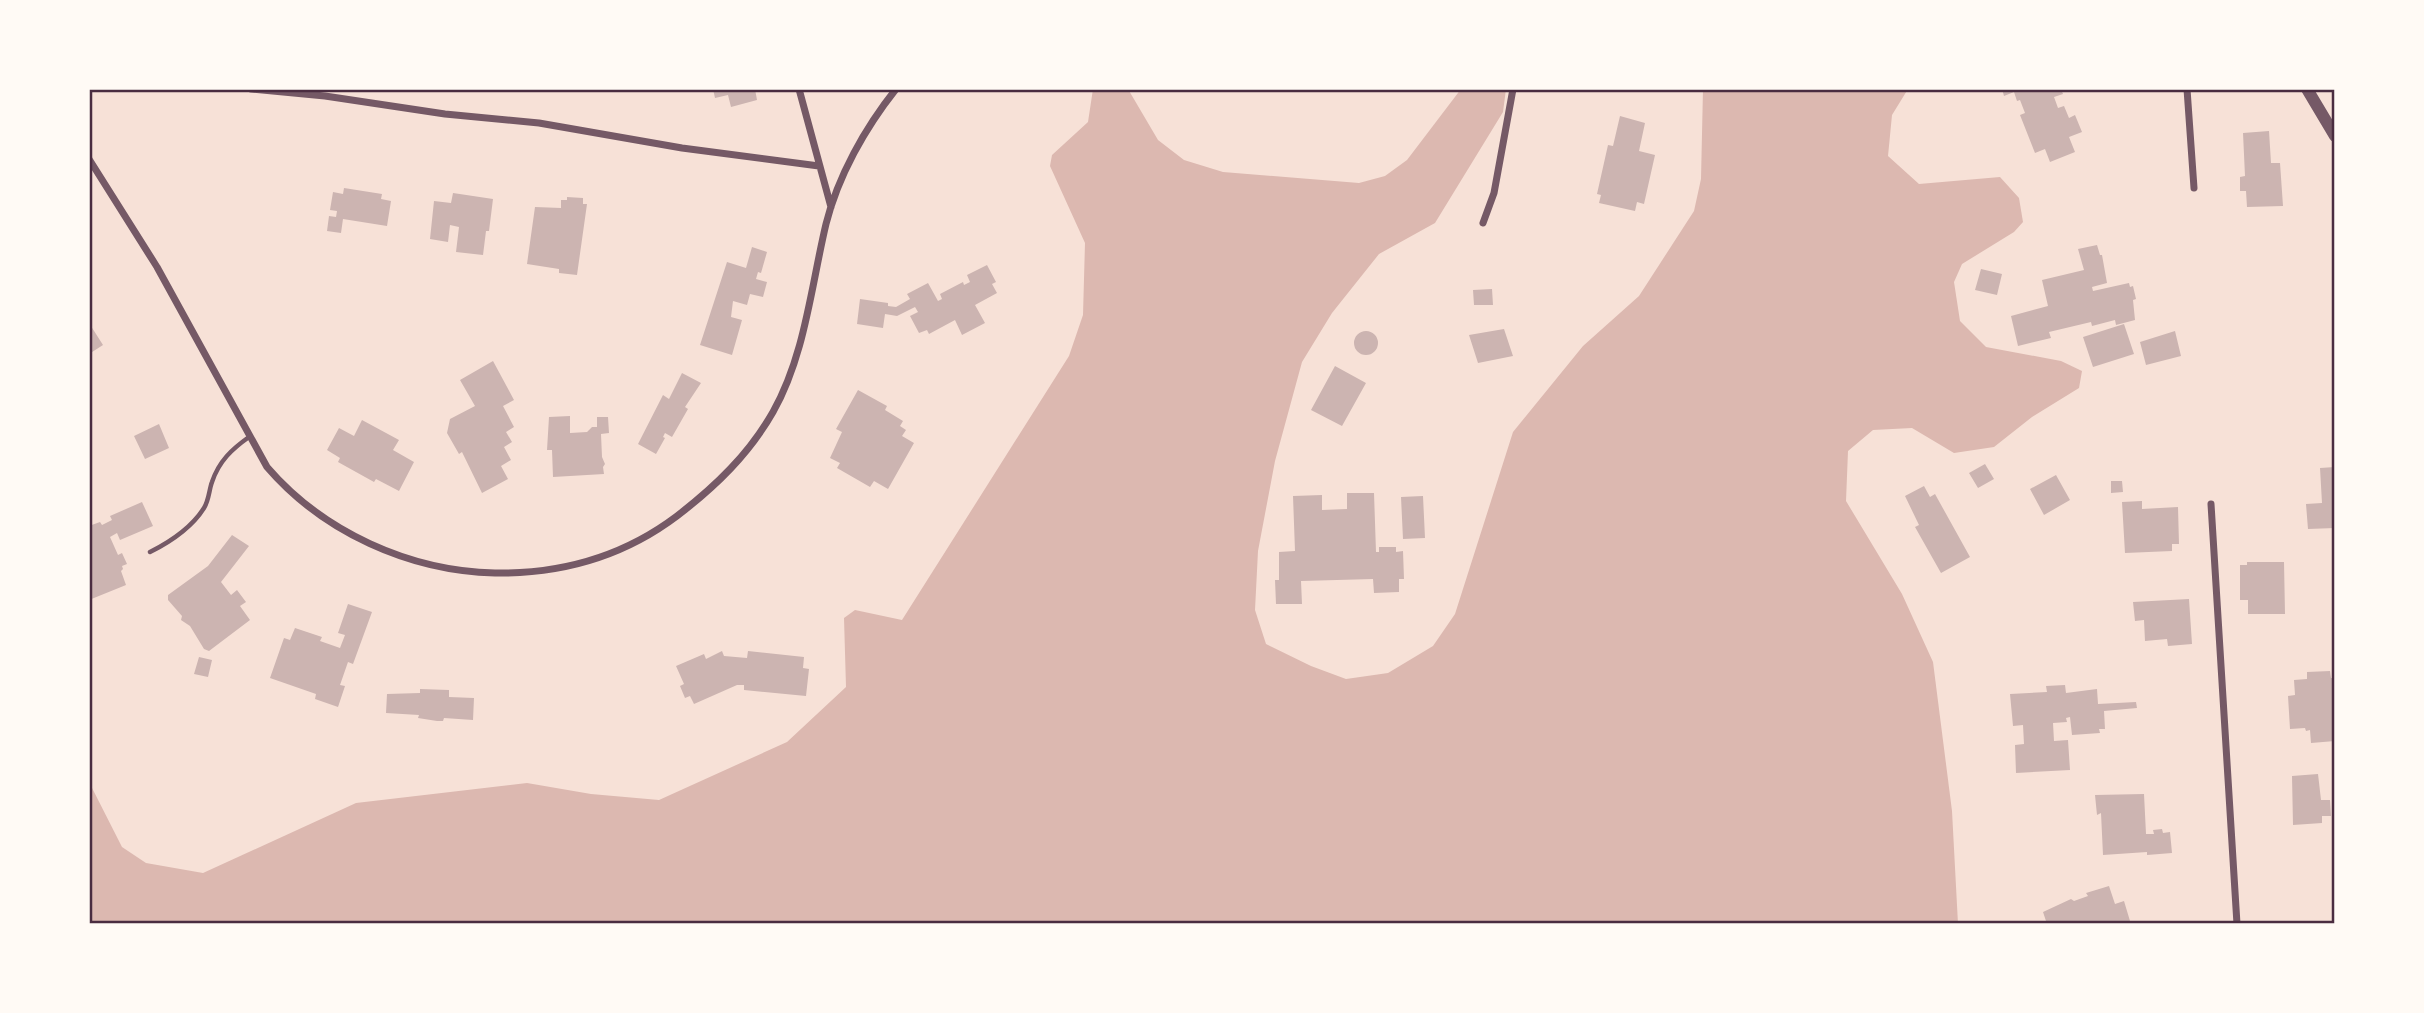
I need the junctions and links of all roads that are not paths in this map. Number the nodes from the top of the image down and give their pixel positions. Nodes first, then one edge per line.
1 (251, 89) edge
2 (799, 89) edge
3 (895, 89) edge
4 (1513, 89) edge
5 (2187, 89) edge
6 (2307, 89) edge
7 (2335, 136) edge
8 (89, 159) edge
9 (820, 166) junction
10 (2194, 188) dead end
11 (831, 208) junction
12 (1483, 223) dead end
13 (249, 437) junction
14 (2211, 504) dead end
15 (150, 552) dead end
16 (2237, 924) edge

1 - 9 street
2 - 9 street
3 - 11 street
4 - 12 street
5 - 10 street
6 - 7 street
8 - 13 street
9 - 11 street
11 - 13 street
13 - 15 lane
14 - 16 street

